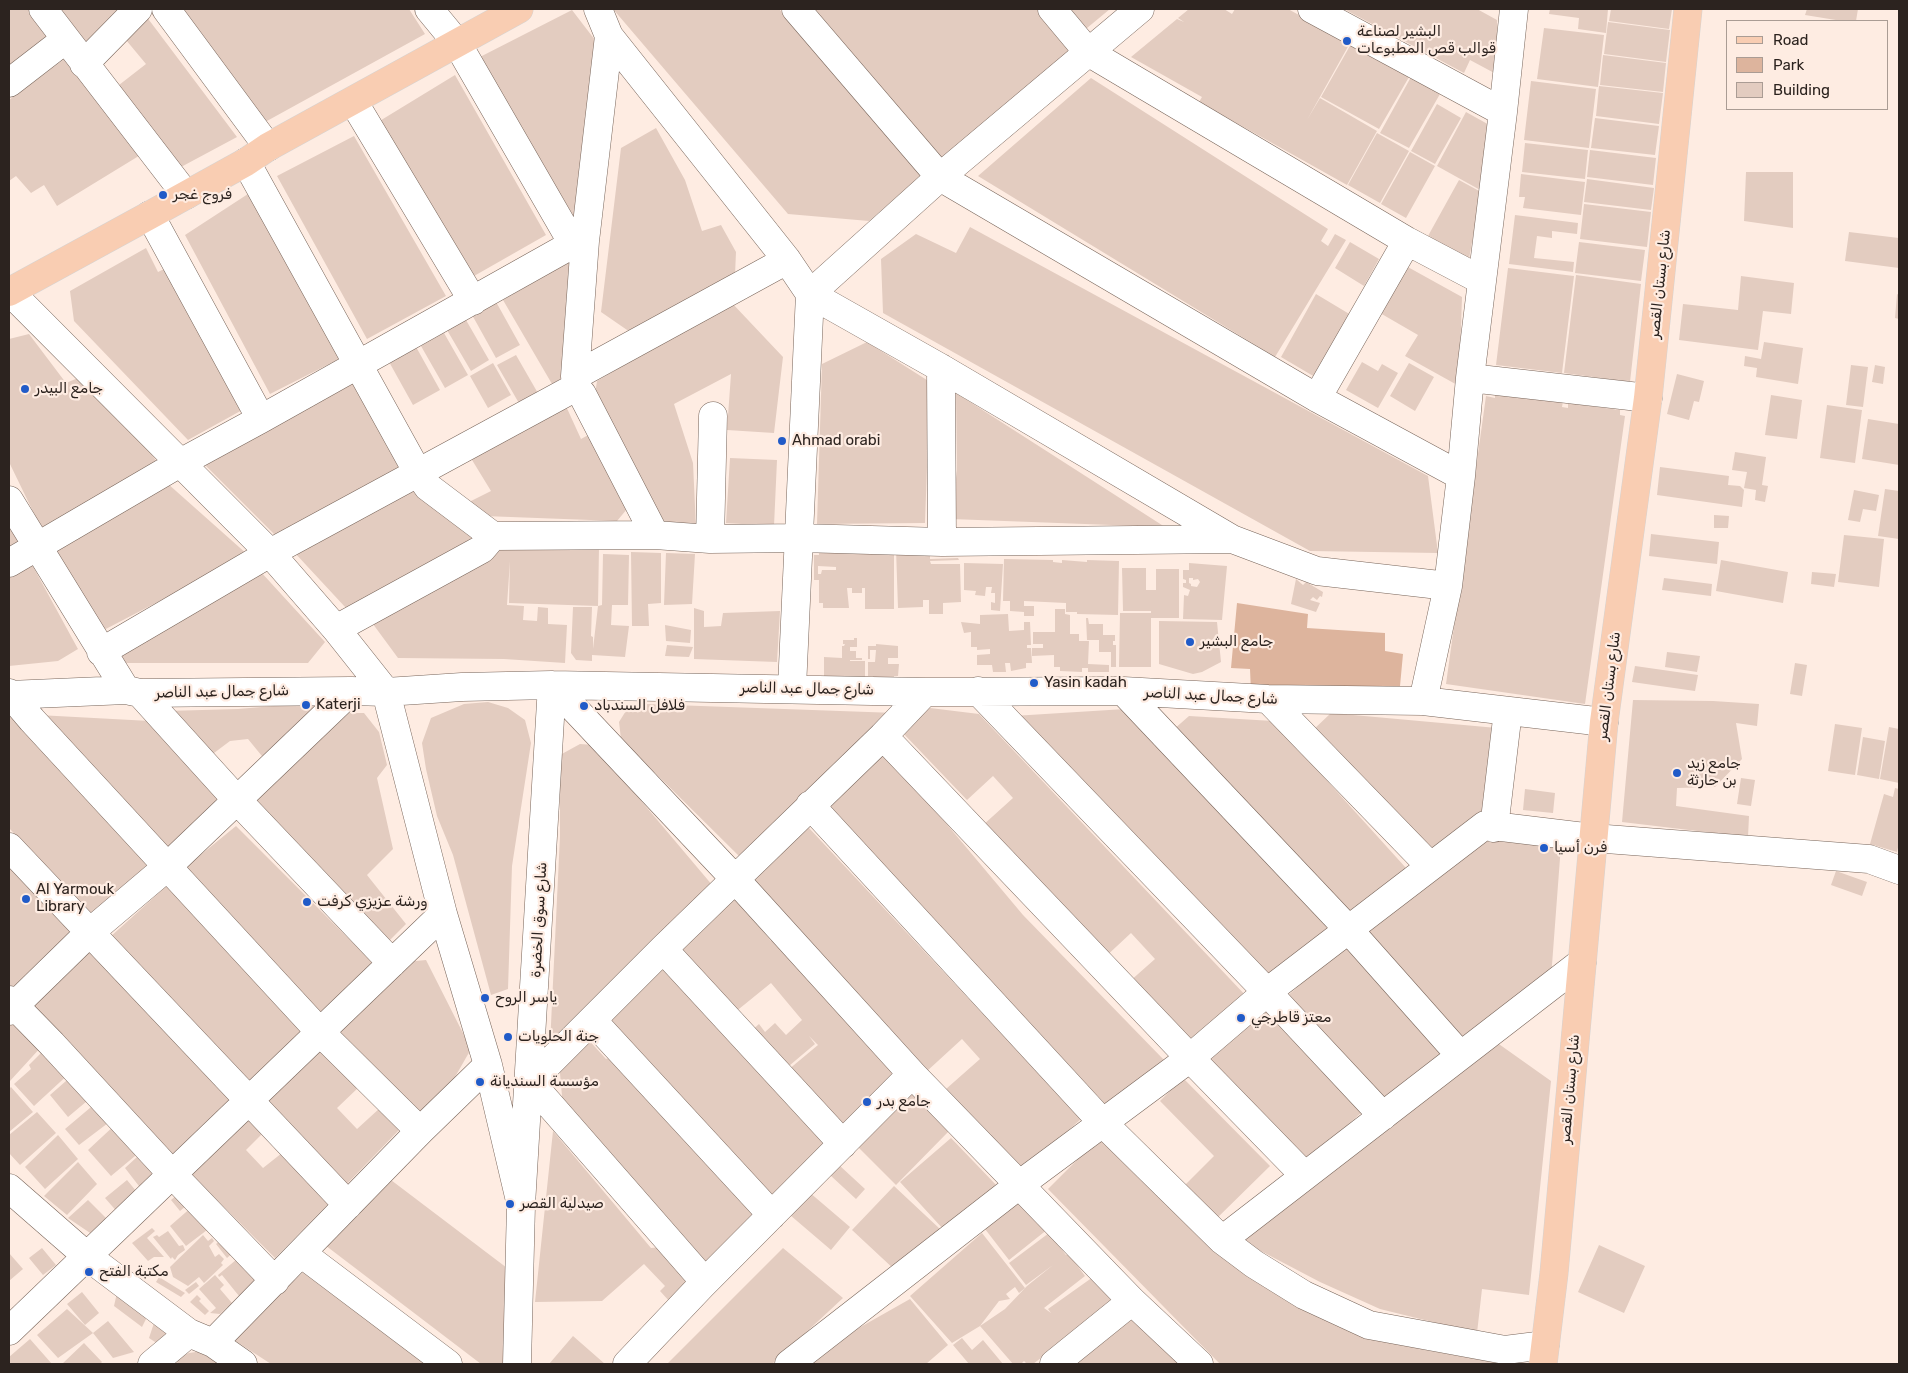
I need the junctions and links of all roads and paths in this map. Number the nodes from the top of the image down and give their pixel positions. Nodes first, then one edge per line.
1 (43, 9) edge
2 (138, 9) edge
3 (166, 9) edge
4 (428, 9) edge
5 (519, 9) edge
6 (598, 9) edge
7 (796, 9) edge
8 (1052, 9) edge
9 (1140, 9) edge
10 (1312, 9) edge
11 (1514, 9) edge
12 (1688, 9) edge
13 (609, 36) junction
14 (66, 39) junction
15 (457, 43) junction
16 (1088, 52) junction
17 (84, 64) junction
18 (9, 83) edge
19 (353, 101) junction
20 (1503, 112) junction
21 (257, 154) junction
22 (940, 177) junction
23 (186, 196) junction
24 (150, 215) junction
25 (1407, 241) junction
26 (579, 242) junction
27 (787, 260) junction
28 (1481, 280) junction
29 (9, 292) edge
30 (810, 294) junction
31 (473, 301) junction
32 (359, 364) junction
33 (941, 368) junction
34 (1470, 378) junction
35 (576, 381) junction
36 (1317, 398) junction
37 (1648, 398) junction
38 (713, 416) dead end
39 (261, 419) junction
40 (180, 463) junction
41 (418, 473) junction
42 (1461, 476) junction
43 (9, 500) edge
44 (655, 535) junction
45 (492, 536) junction
46 (800, 538) junction
47 (710, 539) junction
48 (1232, 539) junction
49 (942, 542) junction
50 (37, 547) junction
51 (270, 552) junction
52 (9, 562) edge
53 (1448, 586) junction
54 (336, 629) junction
55 (101, 652) junction
56 (552, 685) junction
57 (792, 688) junction
58 (133, 691) junction
59 (351, 691) junction
60 (978, 691) junction
61 (1123, 691) junction
62 (386, 692) junction
63 (925, 692) junction
64 (9, 694) edge
65 (1268, 699) junction
66 (1423, 701) junction
67 (1508, 711) junction
68 (1604, 722) junction
69 (883, 736) junction
70 (237, 800) junction
71 (810, 805) junction
72 (1494, 828) junction
73 (1593, 838) junction
74 (9, 847) edge
75 (167, 866) junction
76 (1430, 866) junction
77 (1899, 870) edge
78 (735, 879) junction
79 (444, 914) junction
80 (1349, 930) junction
81 (89, 933) junction
82 (663, 949) junction
83 (1582, 962) junction
84 (392, 964) junction
85 (1267, 992) junction
86 (11, 1005) edge
87 (592, 1020) junction
88 (320, 1032) junction
89 (1460, 1056) junction
90 (1190, 1058) junction
91 (488, 1065) junction
92 (912, 1074) junction
93 (530, 1082) junction
94 (248, 1100) junction
95 (1382, 1116) junction
96 (1103, 1124) junction
97 (420, 1131) junction
98 (843, 1144) junction
99 (172, 1174) junction
100 (1304, 1175) junction
101 (1019, 1185) junction
102 (9, 1188) edge
103 (348, 1205) junction
104 (521, 1205) junction
105 (772, 1215) junction
106 (1222, 1240) junction
107 (301, 1253) junction
108 (88, 1257) junction
109 (274, 1280) junction
110 (705, 1282) junction
111 (1132, 1301) junction
112 (9, 1331) edge
113 (201, 1338) junction
114 (1544, 1355) edge
115 (152, 1364) edge
116 (243, 1364) edge
117 (448, 1364) edge
118 (517, 1364) edge
119 (627, 1364) edge
120 (789, 1364) edge
121 (1054, 1364) edge
122 (1199, 1364) edge

1 - 14 street
2 - 17 street
3 - 21 street
4 - 15 street
5 - 15 main road
6 - 13 street
7 - 22 street
8 - 16 street
9 - 16 street
10 - 20 street
11 - 20 street
12 - 37 main road, شارع بستان القصر
13 - 26 street
13 - 27 street
14 - 17 street
14 - 18 street
15 - 19 main road
15 - 26 street
16 - 22 street
16 - 25 street
17 - 23 street
19 - 21 main road
19 - 31 street
20 - 28 street
21 - 23 main road
21 - 32 street
22 - 30 street
22 - 36 street
23 - 24 main road
24 - 29 main road
24 - 39 street
25 - 28 street
25 - 36 street
26 - 31 street
26 - 35 street
27 - 30 street
27 - 35 street
28 - 34 street
29 - 40 street
30 - 33 street
30 - 46 street
31 - 32 street
32 - 39 street
32 - 41 street
33 - 48 street
33 - 49 street
34 - 37 street
34 - 42 street
35 - 41 street
35 - 44 street
36 - 42 street
37 - 68 main road, شارع بستان القصر
38 - 47 street
39 - 40 street
40 - 50 street
40 - 51 street
41 - 45 street
41 - 51 street
42 - 53 street
43 - 50 street
44 - 45 street
44 - 47 street
45 - 54 street
46 - 47 street
46 - 49 street
46 - 57 street
48 - 49 street
48 - 53 street
50 - 52 street
50 - 55 street
51 - 54 street
51 - 55 street
53 - 66 street
54 - 62 street
55 - 58 street
56 - 57 street, شارع جمال عبد الناصر
56 - 62 street, شارع جمال عبد الناصر
56 - 78 street
56 - 93 street, شارع سوق الخضرة
57 - 63 street, شارع جمال عبد الناصر
58 - 59 street, شارع جمال عبد الناصر
58 - 64 street, شارع جمال عبد الناصر
58 - 70 street
59 - 62 street, شارع جمال عبد الناصر
59 - 70 street
60 - 61 street, شارع جمال عبد الناصر
60 - 63 street, شارع جمال عبد الناصر
60 - 85 street
61 - 65 street, شارع جمال عبد الناصر
61 - 80 street
62 - 79 street
63 - 69 street
64 - 75 street
65 - 66 street, شارع جمال عبد الناصر
65 - 76 street
66 - 67 street, شارع جمال عبد الناصر
67 - 68 street, شارع جمال عبد الناصر
67 - 72 street
68 - 73 main road, شارع بستان القصر
69 - 71 street
69 - 90 street
70 - 75 street
70 - 84 street
71 - 78 street
71 - 96 street
72 - 73 street
72 - 76 street
73 - 77 street
73 - 83 main road, شارع بستان القصر
74 - 81 street
75 - 81 street
75 - 88 street
76 - 80 street
78 - 82 street
78 - 92 street
79 - 84 street
79 - 91 street
80 - 85 street
80 - 89 street
81 - 86 street
81 - 94 street
82 - 87 street
82 - 98 street
83 - 89 street
83 - 114 main road, شارع بستان القصر
84 - 88 street
85 - 90 street
85 - 95 street
86 - 99 street
87 - 93 street
87 - 105 street
88 - 94 street
88 - 97 street
89 - 95 street
90 - 96 street
90 - 100 street
91 - 97 street
91 - 104 street
92 - 98 street
92 - 101 street
93 - 104 street, شارع سوق الخضرة
93 - 110 street
94 - 99 street
94 - 103 street
95 - 100 street
96 - 101 street
96 - 106 street
97 - 103 street
98 - 105 street
99 - 108 street
99 - 109 street
100 - 106 street
101 - 111 street
101 - 120 street
102 - 108 street
103 - 107 street
104 - 118 street, شارع سوق الخضرة
105 - 110 street
106 - 114 street
107 - 109 street
107 - 117 street
108 - 112 street
108 - 113 street
109 - 113 street
110 - 119 street
111 - 121 street
111 - 122 street
113 - 115 street
113 - 116 street

